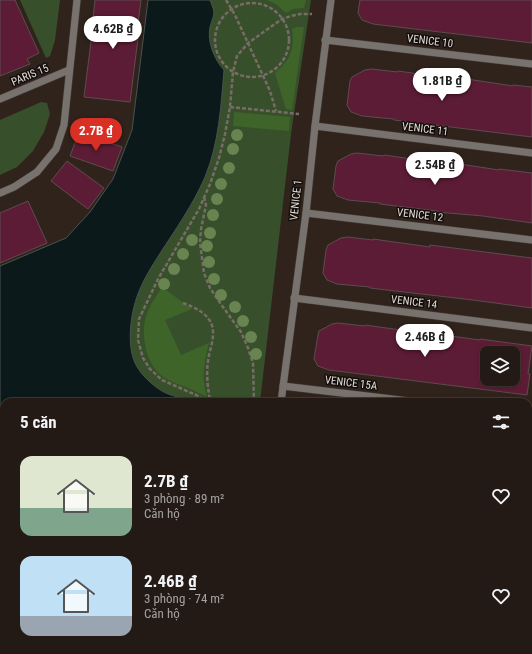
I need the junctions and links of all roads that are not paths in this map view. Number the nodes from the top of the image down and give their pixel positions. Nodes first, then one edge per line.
1 (76, 0) edge
2 (331, 0) edge
3 (325, 40) junction
4 (532, 64) edge
5 (69, 70) junction
6 (0, 99) edge
7 (315, 126) junction
8 (532, 153) edge
9 (0, 193) edge
10 (306, 213) junction
11 (532, 240) edge
12 (294, 298) junction
13 (532, 328) edge
14 (283, 386) junction
15 (282, 398) edge
16 (384, 398) edge

1 - 5 lane
2 - 3 lane, VENICE 1
3 - 4 lane, VENICE 10
3 - 7 lane, VENICE 1
5 - 6 lane, PARIS 15
5 - 9 lane
7 - 8 lane, VENICE 11
7 - 10 lane, VENICE 1
10 - 11 lane, VENICE 12
10 - 12 lane, VENICE 1
12 - 13 lane, VENICE 14
12 - 14 lane, VENICE 1
14 - 15 lane, VENICE 1
14 - 16 lane, VENICE 15A

